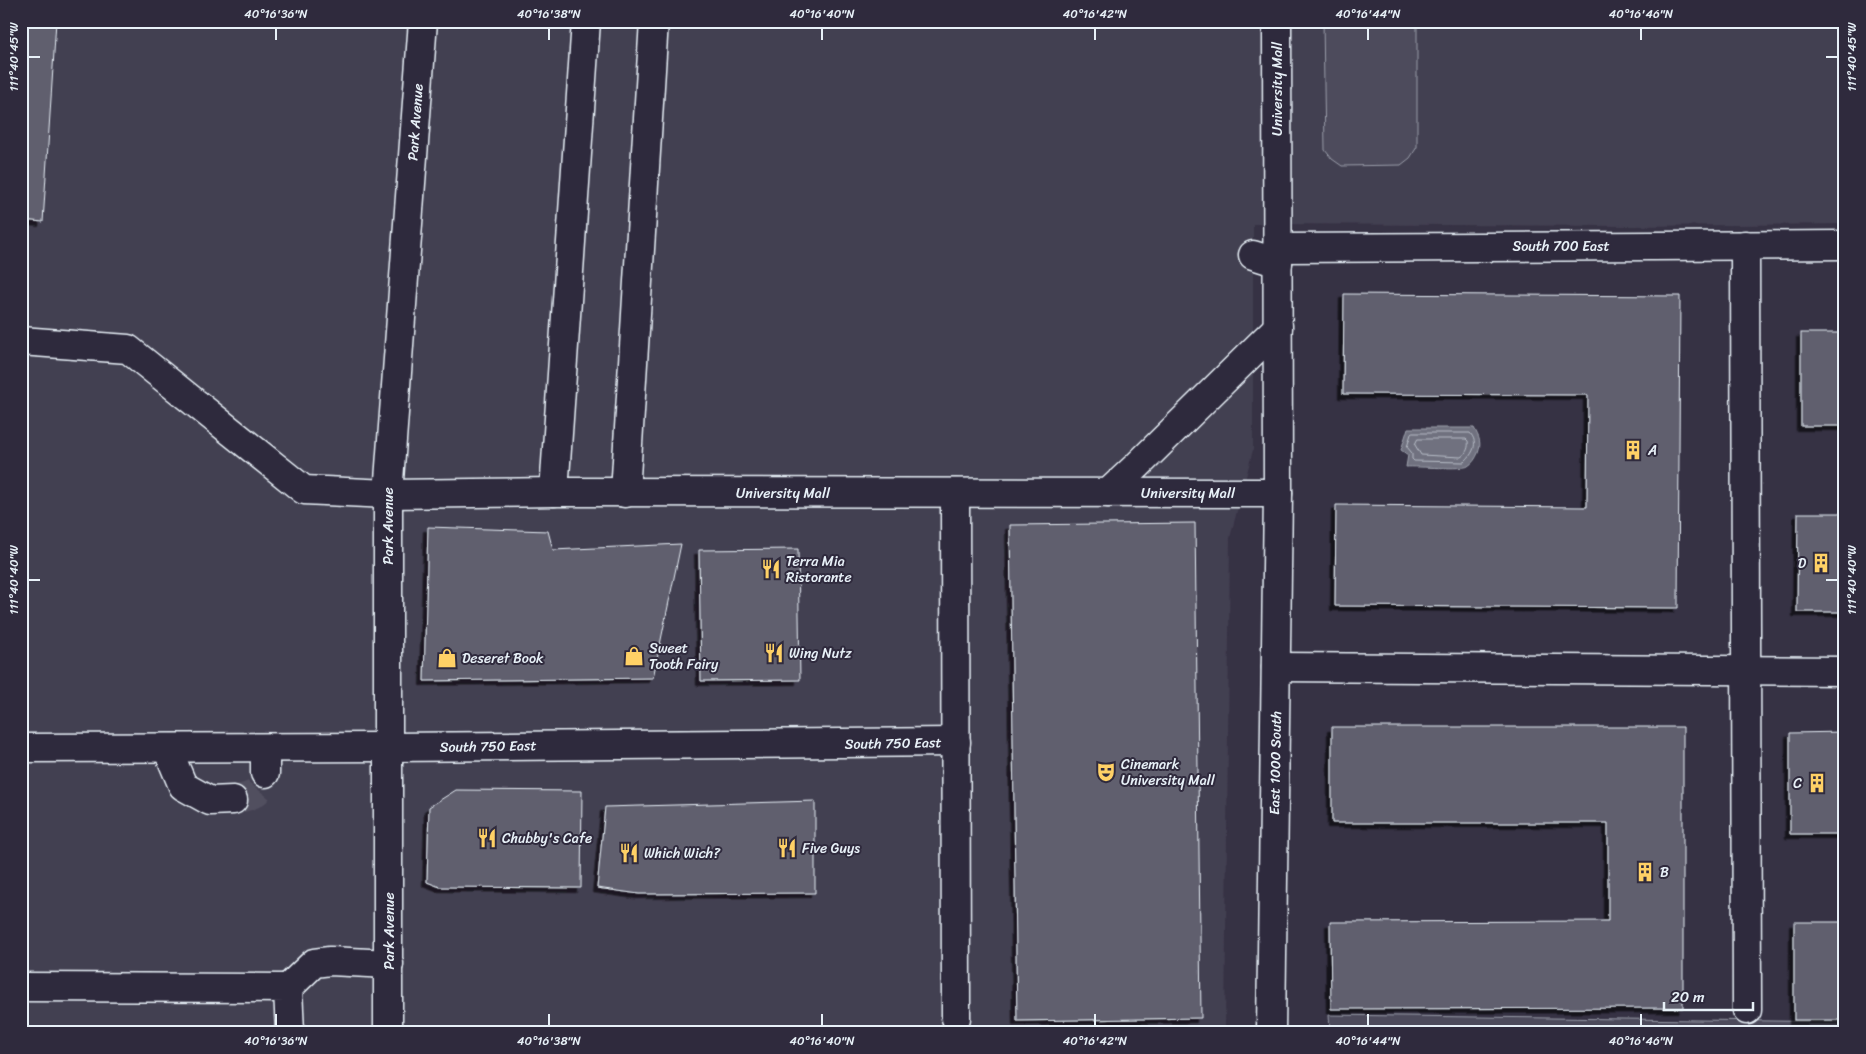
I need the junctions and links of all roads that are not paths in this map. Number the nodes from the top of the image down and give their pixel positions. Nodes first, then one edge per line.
1 (423, 21) edge
2 (586, 21) edge
3 (654, 21) edge
4 (1277, 21) edge
5 (1745, 245) junction
6 (1845, 245) edge
7 (1270, 256) junction
8 (1278, 327) junction
9 (21, 341) edge
10 (554, 492) junction
11 (626, 492) junction
12 (955, 493) junction
13 (1108, 493) junction
14 (1278, 493) junction
15 (388, 494) junction
16 (1276, 667) junction
17 (1746, 671) junction
18 (1845, 671) edge
19 (956, 742) junction
20 (389, 747) junction
21 (21, 748) edge
22 (167, 748) junction
23 (234, 800) tunnel mouth
24 (389, 964) junction
25 (21, 987) edge
26 (288, 988) junction
27 (1747, 1010) dead end
28 (956, 1018) dead end
29 (290, 1033) edge
30 (388, 1033) edge
31 (1271, 1033) edge

1 - 15 street, Park Avenue
2 - 10 street
3 - 11 street
4 - 7 street, University Mall
5 - 6 street, South 700 East
5 - 7 street, South 700 East
5 - 17 street
7 - 8 street, University Mall
8 - 13 street
8 - 14 street, University Mall
9 - 15 street, University Mall
10 - 11 street, University Mall
10 - 15 street, University Mall
11 - 12 street, University Mall
12 - 13 street, University Mall
12 - 19 street
13 - 14 street, University Mall
14 - 16 street, East 1000 South
15 - 20 street, Park Avenue
16 - 17 street
16 - 31 street, East 1000 South
17 - 18 street
17 - 27 street
19 - 20 street, South 750 East
19 - 28 street
20 - 22 street, South 750 East
20 - 24 street, Park Avenue
21 - 22 street, South 750 East
22 - 23 street
24 - 26 street
24 - 30 street, Park Avenue
25 - 26 street
26 - 29 street

